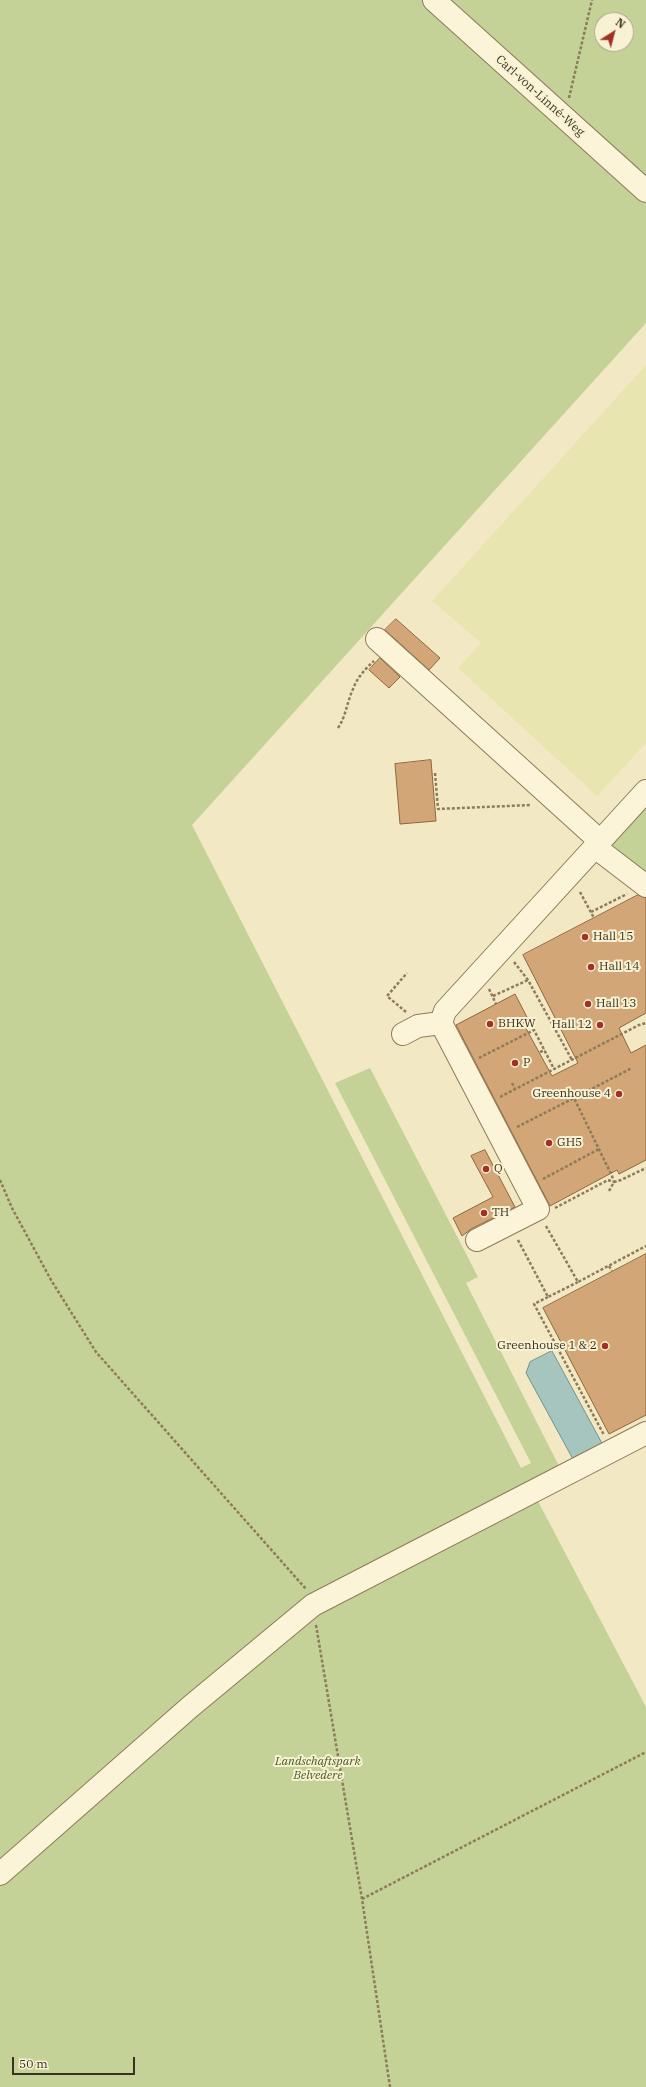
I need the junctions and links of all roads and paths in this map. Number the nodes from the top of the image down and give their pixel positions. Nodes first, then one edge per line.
1 (434, 0) edge
2 (592, 0) edge
3 (565, 118) junction
4 (646, 191) edge
5 (382, 643) joint
6 (338, 728) dead end
7 (435, 773) dead end
8 (646, 791) edge
9 (557, 803) junction
10 (598, 844) junction
11 (570, 874) junction
12 (639, 889) edge
13 (592, 912) junction
14 (594, 918) dead end
15 (503, 948) junction
16 (407, 973) dead end
17 (528, 980) junction
18 (493, 996) dead end
19 (441, 1023) junction
20 (646, 1024) edge
21 (410, 1030) joint
22 (544, 1050) junction
23 (540, 1052) dead end
24 (572, 1060) junction
25 (463, 1067) junction
26 (632, 1068) dead end
27 (554, 1069) junction
28 (512, 1083) dead end
29 (515, 1089) junction
30 (574, 1098) junction
31 (484, 1105) junction
32 (500, 1136) junction
33 (599, 1149) junction
34 (646, 1168) edge
35 (0, 1180) edge
36 (614, 1182) junction
37 (527, 1188) junction
38 (609, 1191) dead end
39 (539, 1212) junction
40 (509, 1223) junction
41 (477, 1240) dead end
42 (646, 1246) edge
43 (609, 1266) junction
44 (612, 1271) dead end
45 (578, 1282) junction
46 (548, 1297) junction
47 (646, 1434) edge
48 (612, 1452) junction
49 (313, 1605) junction
50 (646, 1752) edge
51 (0, 1874) edge
52 (362, 1899) junction
53 (390, 2087) edge

1 - 3 street, Carl-von-Linné-Weg
2 - 3 path
3 - 4 street, Carl-von-Linné-Weg
5 - 6 path
5 - 9 street
7 - 9 path
8 - 10 street
9 - 10 street
10 - 11 street
10 - 12 street
11 - 13 path
11 - 15 street
12 - 13 path
13 - 14 path
15 - 17 path
15 - 19 street
16 - 21 path
17 - 18 path
17 - 24 path
19 - 21 street
19 - 25 street
20 - 24 path
22 - 23 path
22 - 25 path
22 - 27 path
24 - 27 path
25 - 31 street
26 - 30 path
27 - 29 path
28 - 29 path
29 - 31 path
30 - 32 path
30 - 33 path
31 - 32 street
32 - 37 street
33 - 36 path
33 - 37 path
34 - 36 path
35 - 49 path
36 - 38 path
36 - 39 path
37 - 39 street
39 - 40 street
39 - 45 path
40 - 41 street
40 - 46 path
42 - 43 path
43 - 44 path
43 - 45 path
45 - 46 path
46 - 48 path
47 - 48 street
48 - 49 street
49 - 51 street
49 - 52 path
50 - 52 path
52 - 53 path

